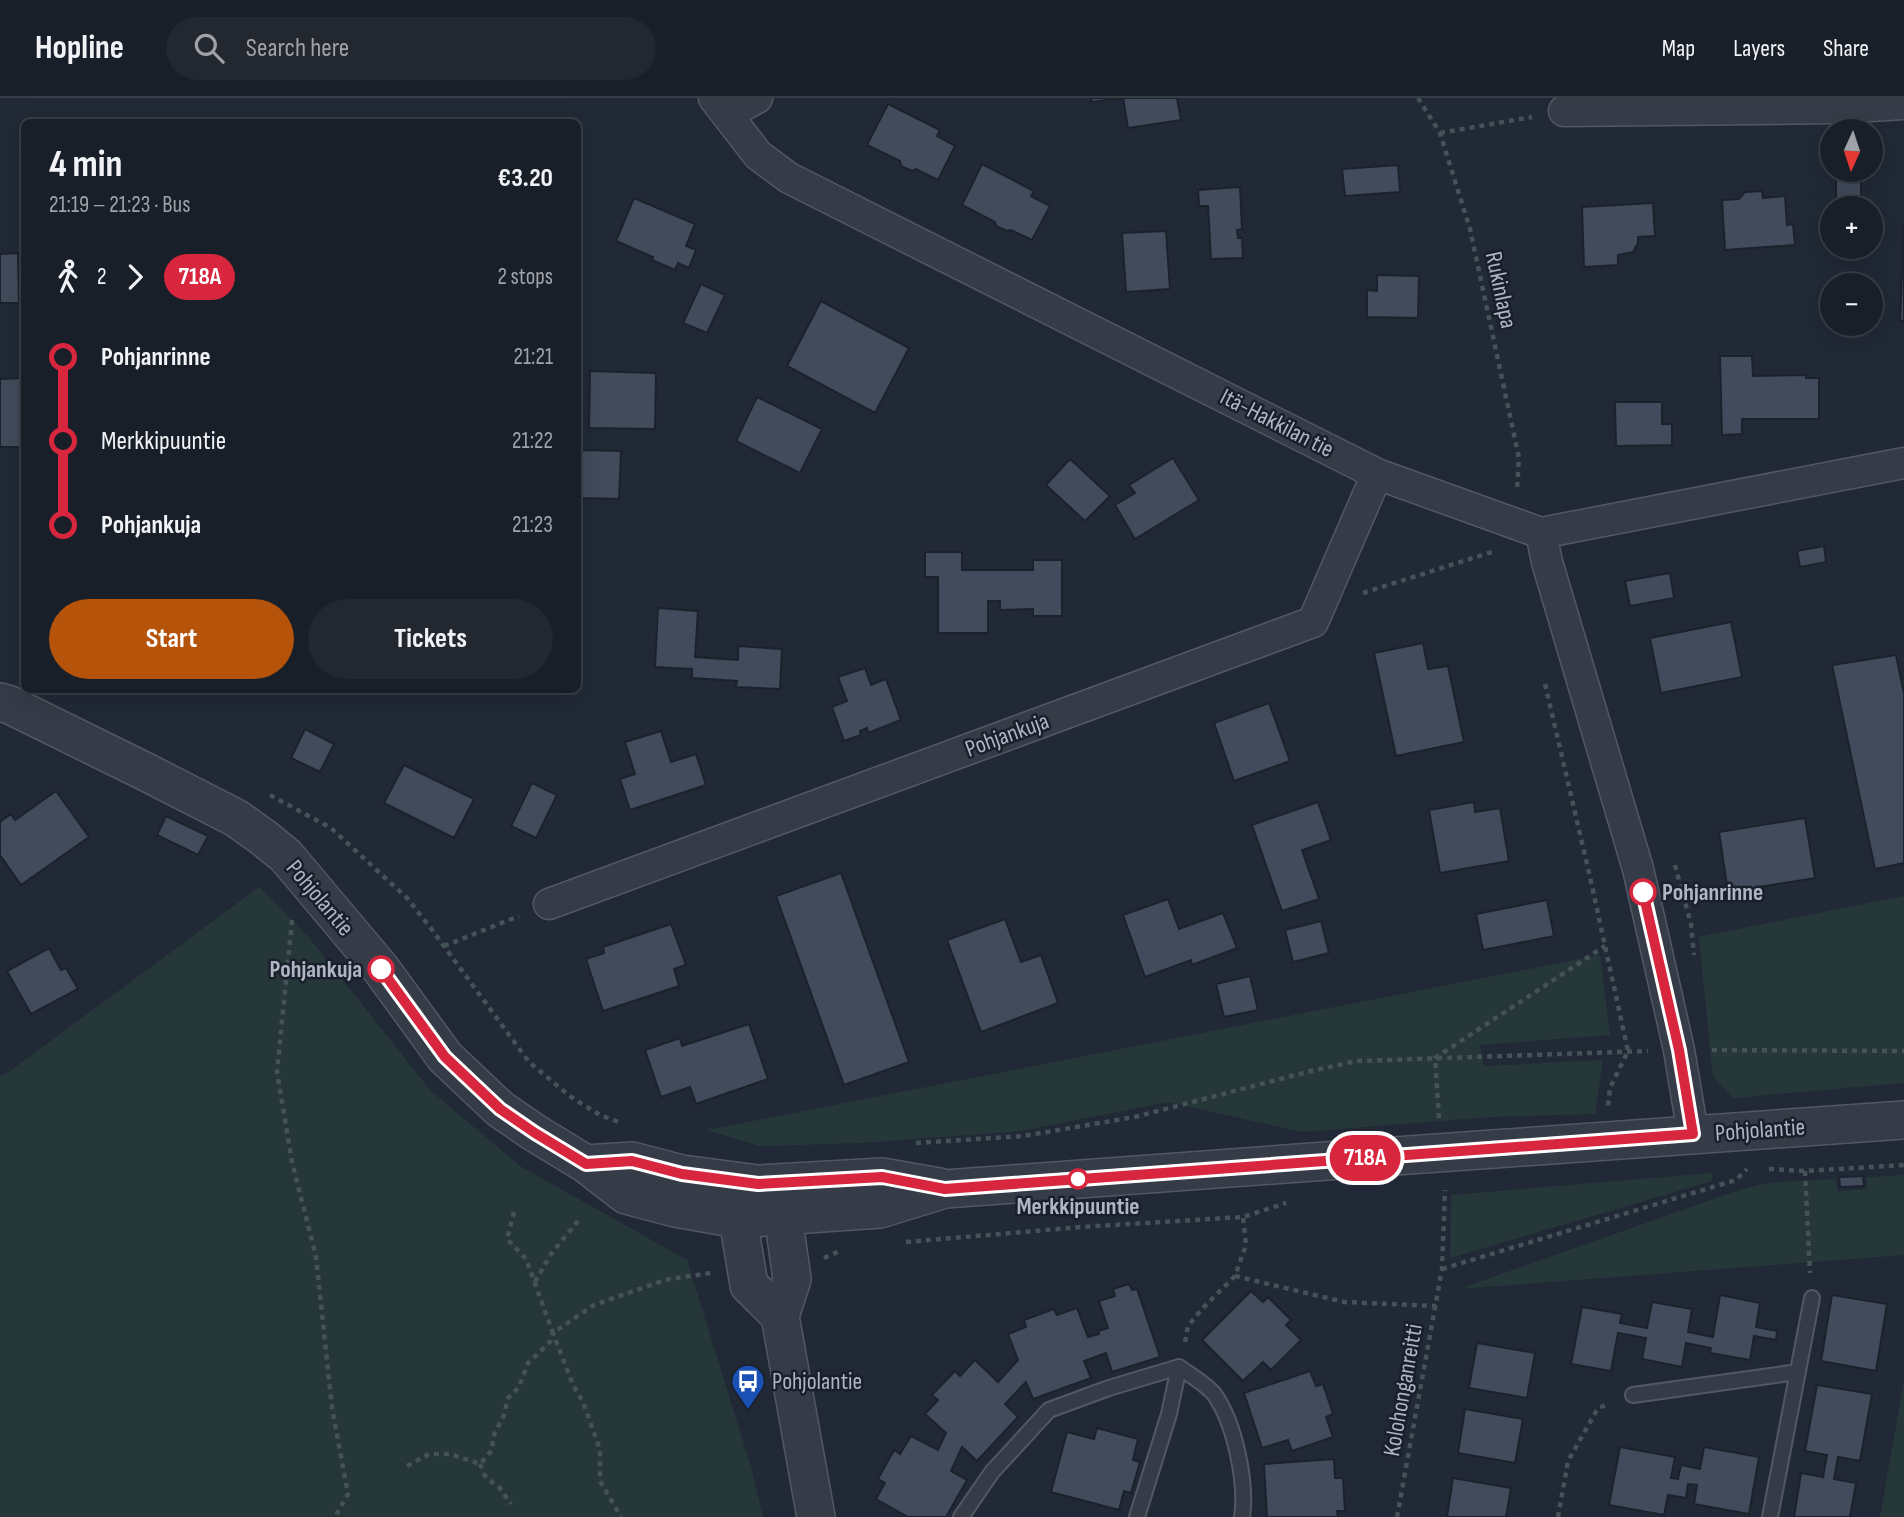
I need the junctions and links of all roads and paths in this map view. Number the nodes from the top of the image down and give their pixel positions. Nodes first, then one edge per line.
1 (757, 98) edge
2 (1418, 98) edge
3 (1800, 103) edge
4 (1904, 104) edge
5 (720, 106) edge
6 (1564, 111) joint
7 (1440, 133) junction
8 (1904, 463) edge
9 (1377, 474) junction
10 (1517, 498) dead end
11 (1541, 533) junction
12 (1487, 545) dead end
13 (1313, 622) junction
14 (1543, 672) dead end
15 (0, 702) edge
16 (264, 791) dead end
17 (297, 870) junction
18 (549, 904) joint
19 (444, 946) junction
20 (1605, 946) junction
21 (1703, 1050) dead end
22 (1628, 1051) junction
23 (1904, 1051) edge
24 (1435, 1058) junction
25 (1606, 1115) dead end
26 (1904, 1120) edge
27 (625, 1125) dead end
28 (1693, 1134) junction
29 (916, 1143) dead end
30 (586, 1164) junction
31 (1747, 1169) dead end
32 (1805, 1171) dead end
33 (758, 1184) junction
34 (945, 1189) junction
35 (1290, 1202) dead end
36 (514, 1212) dead end
37 (783, 1215) junction
38 (1243, 1217) junction
39 (738, 1219) junction
40 (578, 1221) dead end
41 (896, 1242) dead end
42 (852, 1246) dead end
43 (824, 1258) dead end
44 (715, 1273) dead end
45 (1235, 1276) junction
46 (535, 1282) junction
47 (1812, 1298) joint
48 (1436, 1306) junction
49 (780, 1316) junction
50 (553, 1333) junction
51 (1179, 1367) junction
52 (1798, 1372) junction
53 (1633, 1395) joint
54 (480, 1464) junction
55 (407, 1466) dead end
56 (511, 1504) dead end
57 (335, 1517) edge
58 (621, 1517) edge
59 (816, 1517) edge
60 (961, 1517) edge
61 (1137, 1517) edge
62 (1242, 1517) edge
63 (1397, 1517) edge
64 (1558, 1517) edge
65 (1770, 1517) edge

1 - 5 street
2 - 7 path, Rukinlapa
3 - 4 street
3 - 6 street
5 - 9 street, Itä-Hakkilan tie
6 - 7 path
7 - 10 path, Rukinlapa
8 - 11 street
9 - 11 street, Itä-Hakkilan tie
9 - 13 street
11 - 28 street
12 - 13 path
13 - 18 street, Pohjankuja
14 - 20 path
15 - 17 street, Pohjolantie
16 - 19 path
17 - 30 street, Pohjolantie
17 - 57 path
18 - 19 path
19 - 27 path
20 - 22 path
20 - 24 path
21 - 23 path
22 - 24 path
22 - 25 path
24 - 29 path
26 - 28 street, Pohjolantie
28 - 34 street, Pohjolantie, bridge
30 - 33 street, Pohjolantie
30 - 39 street, Pohjolantie
31 - 48 path, Kolohonganreitti
32 - 47 path
33 - 34 street, Pohjolantie
33 - 37 street
33 - 39 street
34 - 37 street, Pohjolantie
35 - 38 path
36 - 46 path
37 - 39 street, Pohjolantie
37 - 49 street
38 - 41 path
38 - 45 path
39 - 49 street
40 - 46 path
42 - 43 path
44 - 50 path
45 - 48 path
45 - 51 path
46 - 50 path
47 - 52 lane
48 - 63 path, Kolohonganreitti
49 - 59 street
50 - 54 path
50 - 58 path
51 - 60 lane
51 - 61 lane
51 - 62 lane
52 - 53 lane
52 - 65 lane
53 - 64 path
54 - 55 path
54 - 56 path

